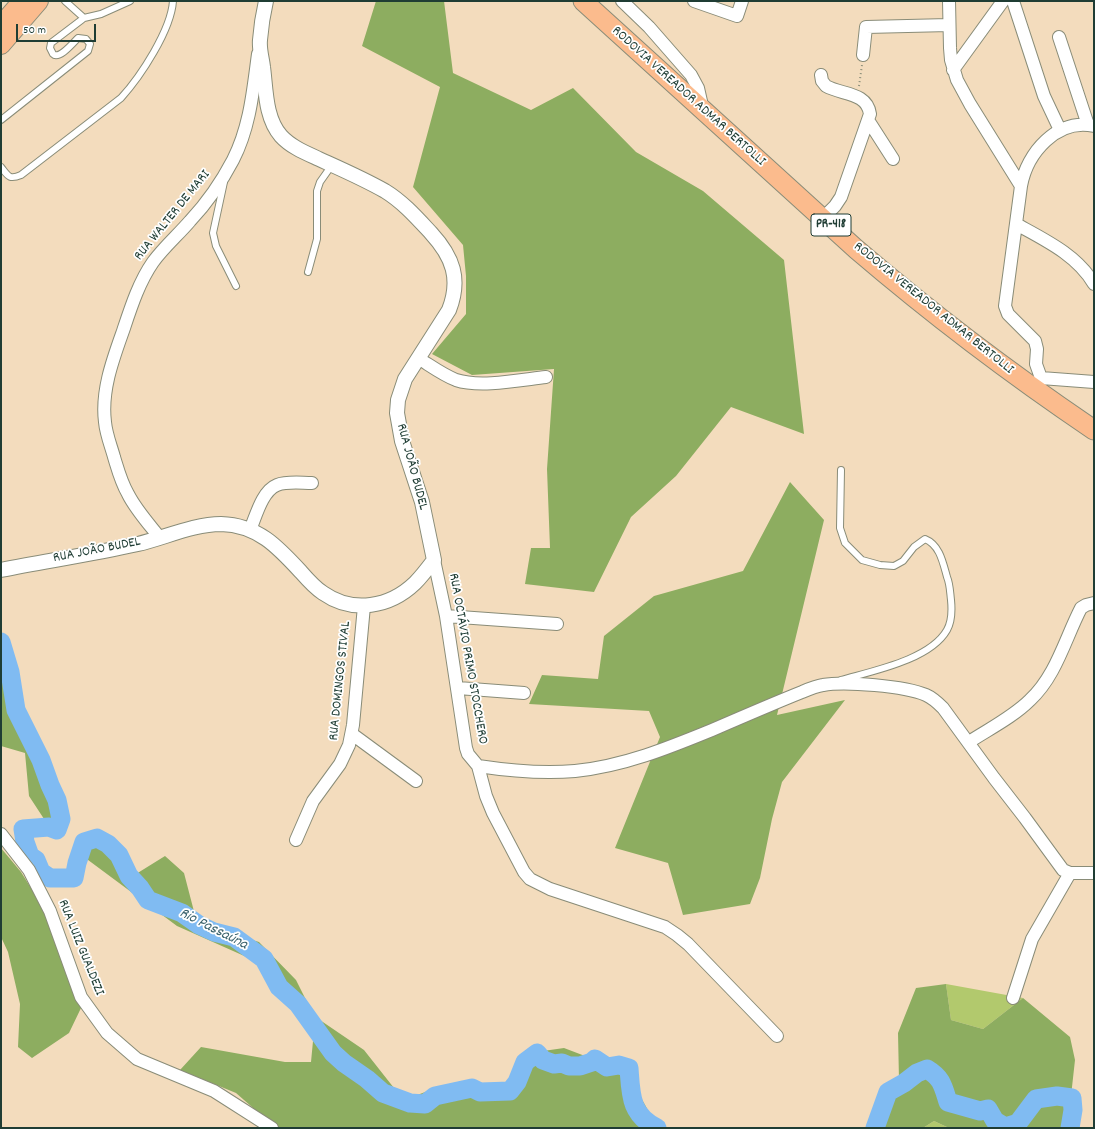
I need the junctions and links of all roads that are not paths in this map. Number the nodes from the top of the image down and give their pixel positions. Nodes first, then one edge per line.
1 (22, 1) edge
2 (39, 1) edge
3 (65, 1) edge
4 (130, 1) edge
5 (173, 1) edge
6 (266, 1) edge
7 (583, 1) edge
8 (622, 1) edge
9 (694, 1) edge
10 (742, 1) edge
11 (949, 1) edge
12 (1003, 1) edge
13 (1013, 1) edge
14 (84, 18) junction
15 (1, 25) edge
16 (949, 25) junction
17 (1059, 37) dead end
18 (260, 41) junction
19 (1, 45) edge
20 (863, 56) road end
21 (953, 70) junction
22 (821, 75) dead end
23 (704, 111) junction
24 (1, 120) edge
25 (868, 120) junction
26 (1091, 126) edge
27 (1060, 130) junction
28 (893, 159) dead end
29 (332, 165) junction
30 (1, 166) edge
31 (226, 172) junction
32 (1021, 186) junction
33 (823, 218) junction
34 (1016, 224) junction
35 (308, 272) dead end
36 (1094, 284) edge
37 (236, 286) dead end
38 (418, 358) junction
39 (546, 377) dead end
40 (1094, 382) edge
41 (1037, 383) junction
42 (1094, 430) edge
43 (841, 470) dead end
44 (312, 483) dead end
45 (250, 530) junction
46 (160, 538) junction
47 (434, 560) junction
48 (1, 570) edge
49 (1094, 603) edge
50 (364, 606) junction
51 (446, 616) junction
52 (557, 624) dead end
53 (823, 685) junction
54 (458, 688) junction
55 (524, 694) dead end
56 (352, 734) junction
57 (969, 742) junction
58 (478, 766) junction
59 (416, 781) dead end
60 (1, 834) edge
61 (296, 840) dead end
62 (1070, 873) junction
63 (1094, 873) edge
64 (1013, 998) dead end
65 (777, 1036) dead end
66 (272, 1128) edge

1 - 15 main road
2 - 19 main road
3 - 14 lane
4 - 14 lane
5 - 30 lane
6 - 18 street, RUA JOÃO BUDEL
7 - 23 highway, RODOVIA VEREADOR ADMAR BERTOLLI / PR-418
8 - 23 street
9 - 10 street
11 - 16 street
12 - 21 street
13 - 27 street
14 - 24 lane
16 - 20 street
16 - 21 street
17 - 26 street
18 - 29 street, RUA JOÃO BUDEL
18 - 31 street, RUA WALTER DE MARI
21 - 32 street
22 - 25 street
23 - 33 highway, RODOVIA VEREADOR ADMAR BERTOLLI / PR-418
25 - 28 street
25 - 33 street
26 - 27 street
27 - 32 street
29 - 35 lane
29 - 38 street, RUA JOÃO BUDEL
31 - 37 lane
31 - 46 street, RUA WALTER DE MARI
32 - 34 street
33 - 41 highway, RODOVIA VEREADOR ADMAR BERTOLLI / PR-418
34 - 36 street
34 - 41 street
38 - 39 street
38 - 47 street, RUA JOÃO BUDEL
40 - 41 street
41 - 42 highway, RODOVIA VEREADOR ADMAR BERTOLLI / PR-418
43 - 53 lane
44 - 45 street
45 - 46 street, RUA JOÃO BUDEL
45 - 50 street, RUA JOÃO BUDEL
46 - 48 street, RUA JOÃO BUDEL
47 - 50 street, RUA JOÃO BUDEL
47 - 51 street, RUA OCTÁVIO PRIMO STOCCHERO
49 - 57 street
50 - 56 street, RUA DOMINGOS STIVAL
51 - 52 street
51 - 54 street, RUA OCTÁVIO PRIMO STOCCHERO
53 - 57 street
53 - 58 street
54 - 55 street
54 - 58 street, RUA OCTÁVIO PRIMO STOCCHERO
56 - 59 street
56 - 61 street, RUA DOMINGOS STIVAL
57 - 62 street
58 - 65 street, RUA OCTÁVIO PRIMO STOCCHERO
60 - 66 street, RUA LUIZ GUALDEZI
62 - 63 street
62 - 64 street

